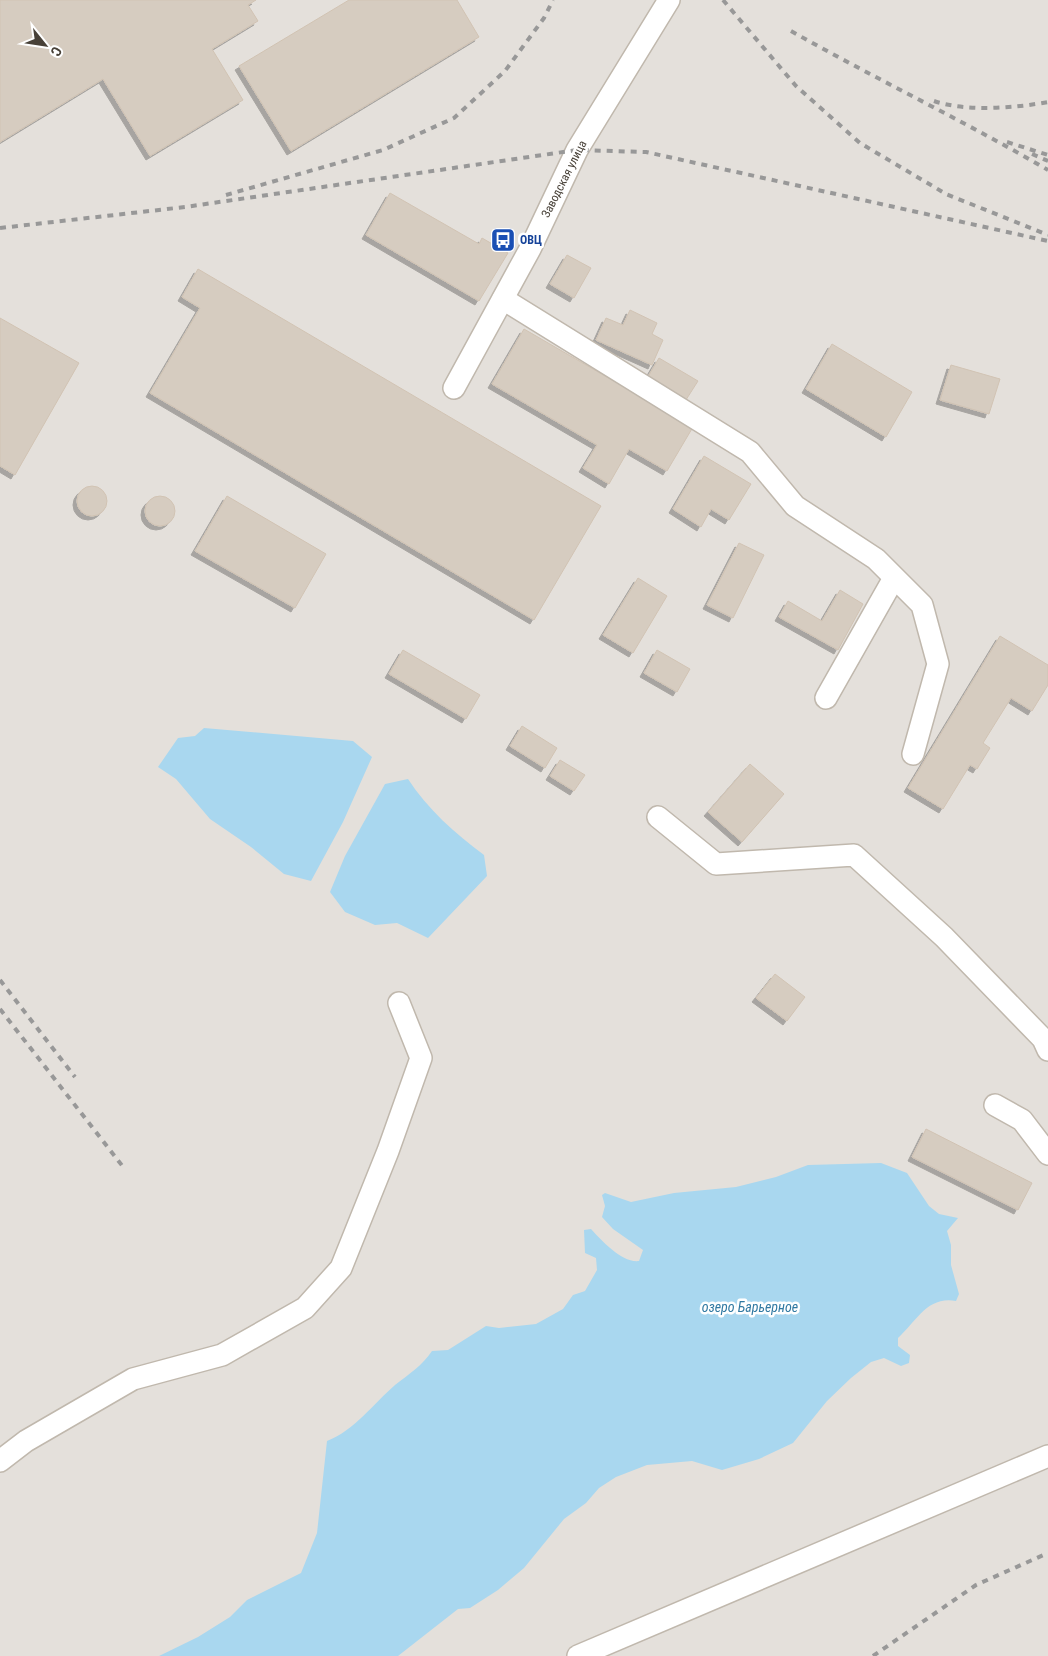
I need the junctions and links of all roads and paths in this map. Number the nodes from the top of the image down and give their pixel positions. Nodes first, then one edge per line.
1 (669, 0) edge
2 (502, 299) junction
3 (454, 388) dead end
4 (894, 578) junction
5 (826, 698) dead end
6 (912, 754) dead end
7 (658, 817) dead end
8 (399, 1004) dead end
9 (1048, 1050) edge
10 (995, 1105) dead end
11 (1048, 1154) edge
12 (1048, 1456) edge
13 (0, 1461) edge
14 (578, 1656) edge

1 - 2 street, Заводская улица
2 - 3 street, Заводская улица
2 - 4 street
4 - 5 street
4 - 6 street
7 - 9 street
8 - 13 street
10 - 11 street
12 - 14 street

